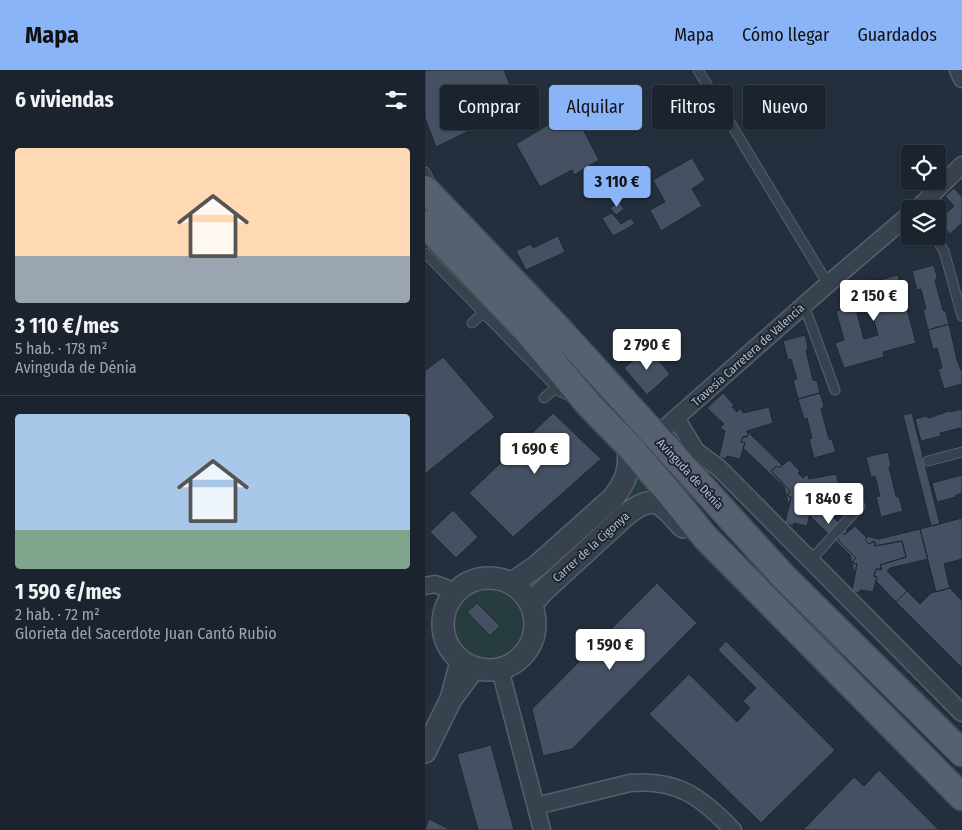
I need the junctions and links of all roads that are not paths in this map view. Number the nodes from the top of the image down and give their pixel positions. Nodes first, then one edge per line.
1 (698, 70) edge
2 (958, 70) edge
3 (962, 79) edge
4 (962, 166) edge
5 (425, 172) edge
6 (432, 195) edge
7 (926, 200) edge
8 (901, 222) edge
9 (425, 224) edge
10 (940, 245) edge
11 (425, 253) edge
12 (828, 284) junction
13 (803, 307) junction
14 (483, 313) junction
15 (962, 316) edge
16 (473, 323) dead end
17 (556, 388) junction
18 (835, 390) dead end
19 (544, 398) dead end
20 (589, 405) junction
21 (677, 418) junction
22 (651, 433) junction
23 (627, 445) junction
24 (962, 452) edge
25 (928, 461) dead end
26 (860, 506) dead end
27 (705, 536) junction
28 (811, 560) junction
29 (511, 584) junction
30 (425, 586) edge
31 (456, 592) junction
32 (531, 605) junction
33 (468, 665) junction
34 (500, 669) junction
35 (962, 713) edge
36 (425, 752) edge
37 (962, 753) edge
38 (962, 797) edge
39 (536, 806) junction
40 (542, 830) edge
41 (733, 830) edge

1 - 12 lane
2 - 3 street
4 - 7 street
5 - 6 lane
6 - 22 main road, Avinguda de Dénia
8 - 12 street, Travesía Carretera de Valencia
9 - 20 main road
10 - 15 lane
11 - 14 lane
12 - 13 street, Travesía Carretera de Valencia
13 - 18 lane
13 - 21 street, Travesía Carretera de Valencia
14 - 16 lane
14 - 17 lane
17 - 19 lane
17 - 20 lane
20 - 23 main road
21 - 22 street, Travesía Carretera de Valencia
21 - 28 street, Avinguda de Dénia
22 - 37 main road, Avinguda de Dénia
23 - 27 main road
23 - 29 street, Carrer de la Cigonya
24 - 25 lane
26 - 28 lane
27 - 32 street, Carrer de la Cigonya
27 - 38 main road
28 - 35 street, Avinguda de Dénia
29 - 31 street
29 - 32 street
30 - 31 street
31 - 33 street
32 - 34 street
33 - 34 street
33 - 36 street
34 - 39 street
39 - 40 street
39 - 41 street

